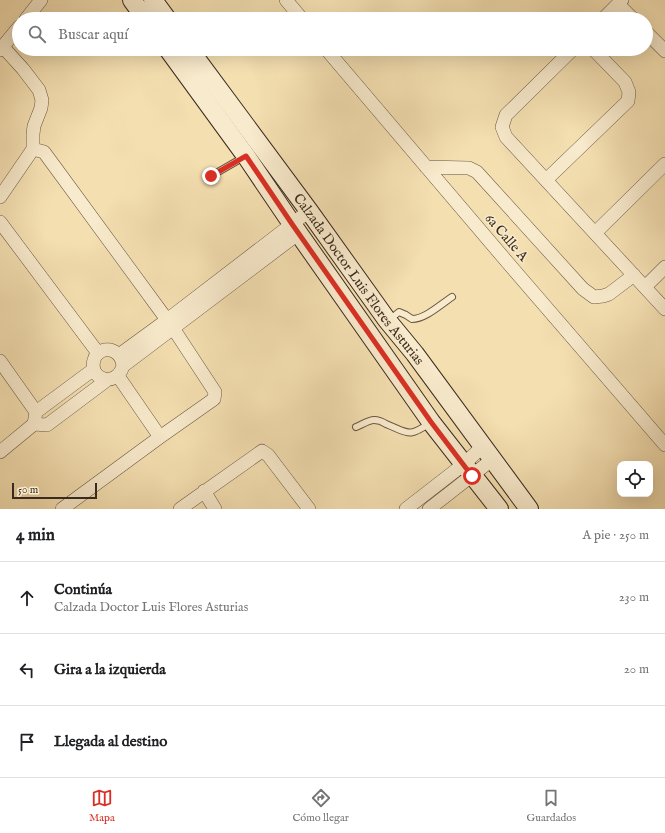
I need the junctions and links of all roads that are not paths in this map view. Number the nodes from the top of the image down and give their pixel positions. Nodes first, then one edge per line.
1 (41, 0) edge
2 (132, 0) edge
3 (153, 0) edge
4 (286, 0) edge
5 (620, 2) edge
6 (32, 12) edge
7 (141, 12) edge
8 (162, 12) edge
9 (296, 12) edge
10 (610, 12) edge
11 (628, 12) edge
12 (12, 35) edge
13 (653, 39) edge
14 (1, 48) edge
15 (665, 51) edge
16 (177, 56) edge
17 (193, 56) edge
18 (332, 56) edge
19 (566, 56) edge
20 (600, 56) edge
21 (32, 148) junction
22 (253, 150) junction
23 (665, 164) edge
24 (426, 167) junction
25 (211, 176) dead end
26 (546, 180) junction
27 (0, 197) edge
28 (309, 211) junction
29 (0, 222) edge
30 (296, 229) junction
31 (595, 233) junction
32 (665, 266) edge
33 (634, 275) junction
34 (645, 287) junction
35 (452, 297) dead end
36 (665, 308) edge
37 (387, 320) junction
38 (170, 324) junction
39 (98, 353) junction
40 (0, 361) edge
41 (94, 369) junction
42 (117, 369) junction
43 (35, 418) junction
44 (431, 422) junction
45 (356, 427) dead end
46 (160, 437) junction
47 (665, 445) edge
48 (0, 452) edge
49 (488, 452) junction
50 (468, 470) junction
51 (204, 491) junction
52 (410, 508) edge
53 (62, 509) edge
54 (180, 509) edge
55 (215, 509) edge
56 (309, 509) edge
57 (429, 509) edge
58 (499, 509) edge
59 (529, 509) edge

1 - 6 street
2 - 7 main road
3 - 8 main road
4 - 9 street
5 - 10 street
5 - 11 street
12 - 14 street
13 - 15 street
14 - 21 street
16 - 22 main road, Calzada Doctor Luis Flores Asturias
17 - 22 main road, Calzada Doctor Luis Flores Asturias
18 - 24 street, 6a Calle A
19 - 26 street
20 - 26 street
21 - 27 street
21 - 38 street
22 - 25 lane
22 - 28 main road, Calzada Doctor Luis Flores Asturias
22 - 30 main road, Calzada Doctor Luis Flores Asturias
23 - 31 street
24 - 33 street
24 - 47 street, 6a Calle A
26 - 31 street
28 - 30 street
28 - 37 main road, Calzada Doctor Luis Flores Asturias
29 - 39 street
30 - 38 street
30 - 44 main road, Calzada Doctor Luis Flores Asturias
31 - 33 street
32 - 34 street
33 - 34 street
34 - 36 street
35 - 37 lane
37 - 49 main road, Calzada Doctor Luis Flores Asturias
38 - 42 street
38 - 46 street
39 - 41 street
39 - 42 street
40 - 43 street
41 - 42 street
41 - 43 street
42 - 43 street
42 - 46 street
43 - 48 street
44 - 45 lane
44 - 50 main road, Calzada Doctor Luis Flores Asturias
46 - 53 street
49 - 50 street
49 - 59 main road, Calzada Doctor Luis Flores Asturias
50 - 52 street
50 - 57 street
50 - 58 main road, Calzada Doctor Luis Flores Asturias
51 - 54 street
51 - 55 street
51 - 56 street

